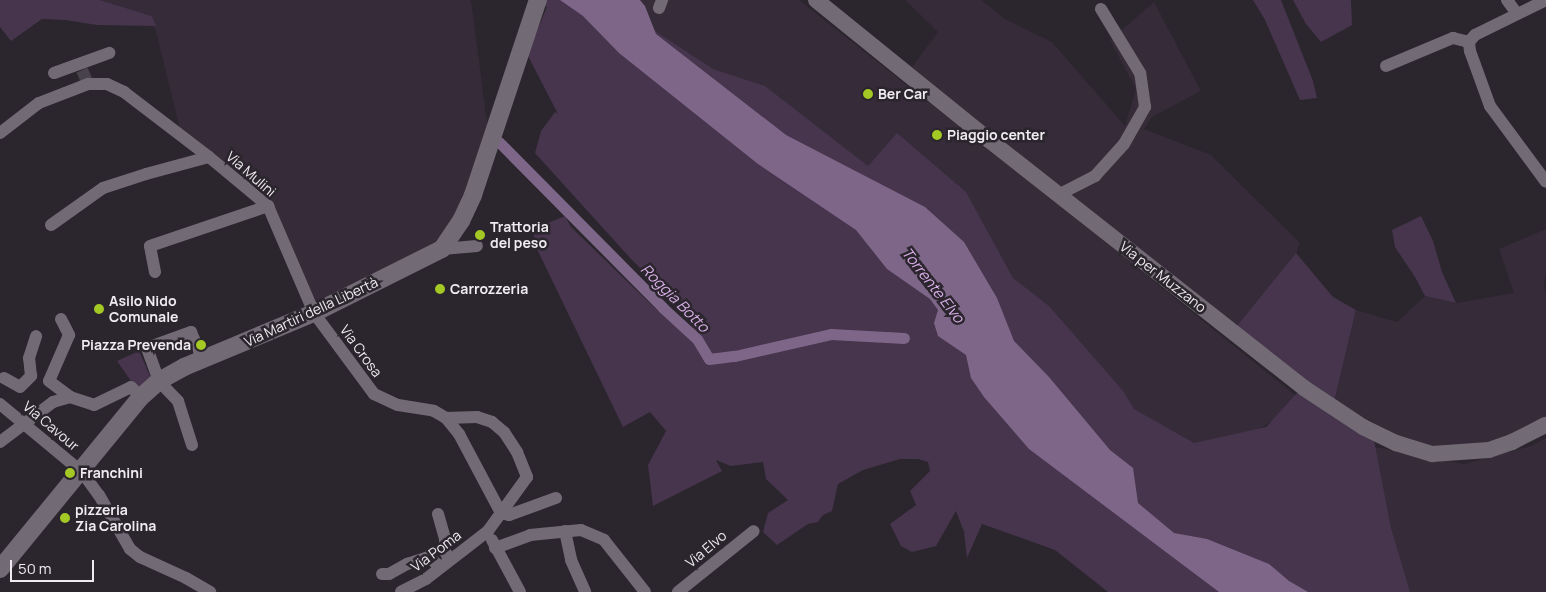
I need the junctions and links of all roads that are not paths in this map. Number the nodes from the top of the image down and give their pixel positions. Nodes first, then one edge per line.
1 (1507, 0) edge
2 (1546, 0) edge
3 (821, 1) edge
4 (536, 8) edge
5 (1101, 9) dead end
6 (1517, 14) junction
7 (1469, 42) junction
8 (109, 53) dead end
9 (1386, 66) dead end
10 (54, 73) dead end
11 (84, 74) junction
12 (0, 133) edge
13 (210, 157) junction
14 (1546, 182) edge
15 (1058, 195) junction
16 (268, 206) junction
17 (51, 225) dead end
18 (477, 246) dead end
19 (442, 249) junction
20 (155, 272) dead end
21 (314, 313) junction
22 (61, 319) dead end
23 (36, 336) dead end
24 (203, 360) junction
25 (4, 378) dead end
26 (159, 381) junction
27 (70, 397) junction
28 (141, 397) junction
29 (0, 404) edge
30 (446, 418) junction
31 (25, 423) junction
32 (1546, 425) edge
33 (0, 442) edge
34 (192, 445) dead end
35 (82, 472) junction
36 (556, 498) dead end
37 (501, 513) junction
38 (438, 514) dead end
39 (488, 531) junction
40 (565, 531) junction
41 (754, 531) dead end
42 (495, 548) junction
43 (445, 564) junction
44 (0, 569) edge
45 (382, 574) dead end
46 (210, 592) edge
47 (401, 592) edge
48 (520, 592) edge
49 (585, 592) edge
50 (645, 592) edge
51 (678, 592) edge

1 - 6 street
2 - 6 street
3 - 15 street, Via per Muzzano
4 - 19 main road, Via Martiri della Libertà
5 - 15 street
6 - 7 street
7 - 9 street
7 - 14 street
8 - 11 street
10 - 11 street
11 - 12 street
11 - 13 street, Via Mulini
13 - 16 street, Via Mulini
13 - 17 street
15 - 32 street, Via per Muzzano
16 - 20 street
16 - 21 street, Via Mulini
18 - 19 street
19 - 21 main road, Via Martiri della Libertà
21 - 24 main road, Via Martiri della Libertà
21 - 30 street, Via Crosa
22 - 27 street
23 - 25 street
24 - 26 main road, Via Martiri della Libertà
24 - 26 street
26 - 28 main road, Via Martiri della Libertà
26 - 34 street
27 - 28 street
27 - 31 street
28 - 35 main road, Via Martiri della Libertà
29 - 31 street, Via Cavour
30 - 37 street, Via Crosa
30 - 37 street, Via Crosa
31 - 33 street
31 - 35 street, Via Cavour
35 - 44 main road, Via Martiri della Libertà
35 - 46 street
36 - 37 street
37 - 39 street, Via Crosa
38 - 43 street
39 - 42 street
39 - 43 street, Via Poma
40 - 42 street
40 - 49 street
40 - 50 street
41 - 51 street, Via Elvo
42 - 48 street
43 - 45 street
43 - 47 street, Via Poma

